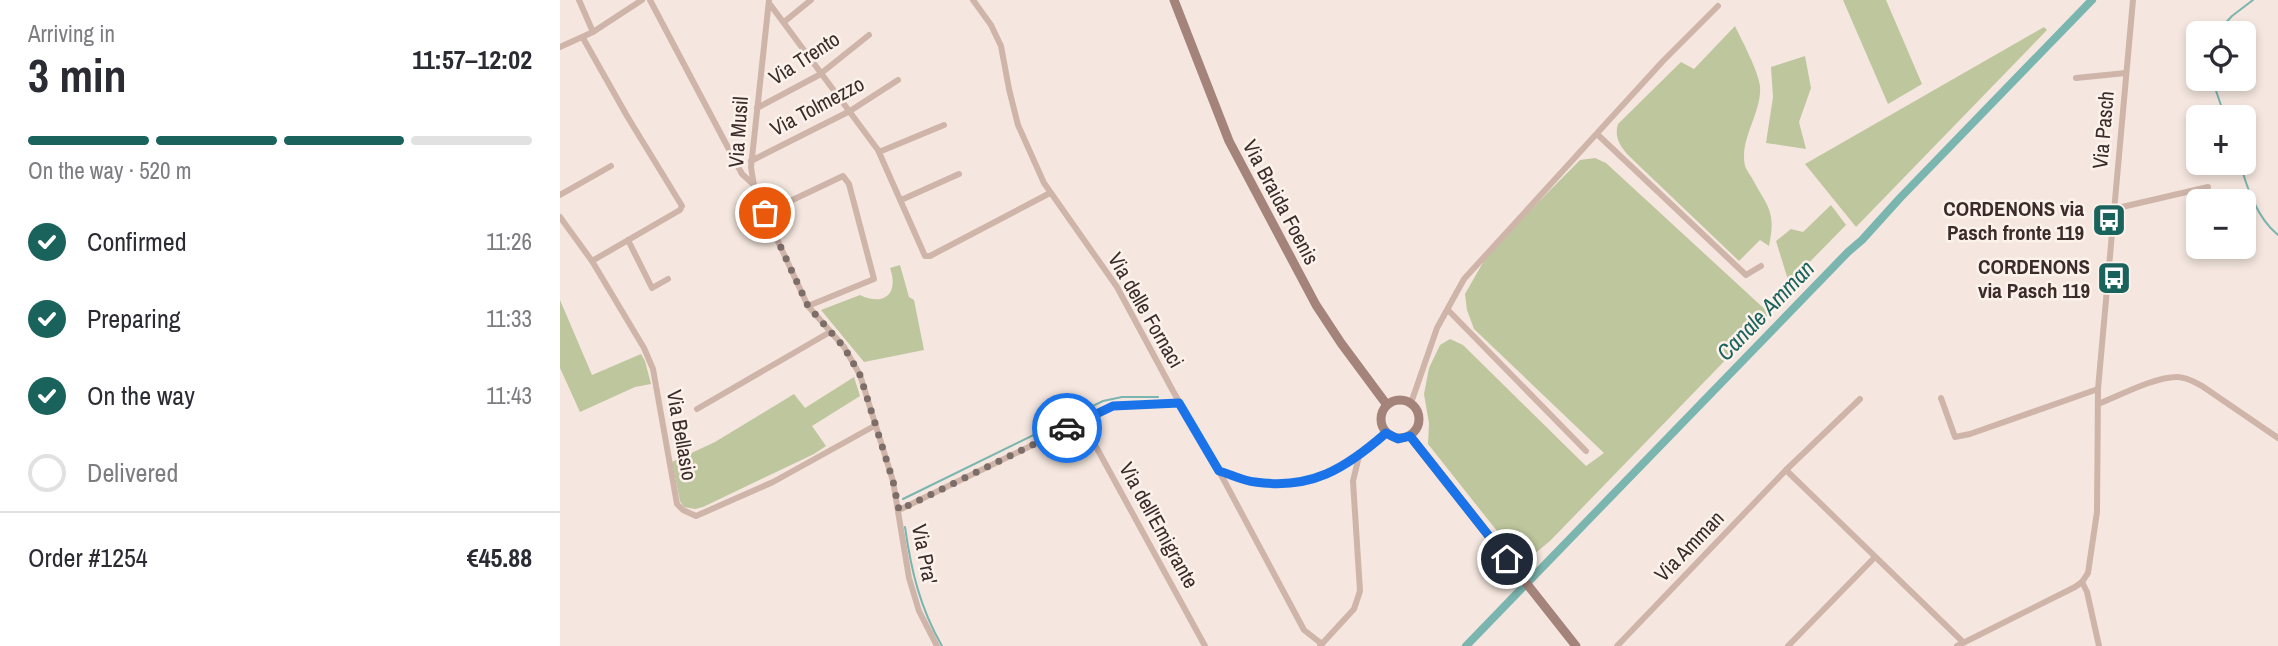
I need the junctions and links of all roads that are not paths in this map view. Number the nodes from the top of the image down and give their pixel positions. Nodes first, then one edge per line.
1 (579, 0) edge
2 (642, 0) edge
3 (650, 0) edge
4 (811, 0) edge
5 (973, 0) edge
6 (1174, 0) edge
7 (2133, 0) edge
8 (769, 1) edge
9 (631, 3) edge
10 (1718, 6) dead end
11 (784, 22) junction
12 (593, 32) junction
13 (869, 35) dead end
14 (583, 37) junction
15 (560, 47) edge
16 (822, 73) junction
17 (2126, 73) junction
18 (2076, 78) dead end
19 (898, 80) dead end
20 (757, 108) junction
21 (850, 111) junction
22 (944, 125) dead end
23 (1597, 134) junction
24 (879, 152) junction
25 (751, 161) junction
26 (611, 166) dead end
27 (958, 174) dead end
28 (753, 184) junction
29 (2208, 187) dead end
30 (1050, 193) junction
31 (560, 195) edge
32 (901, 200) junction
33 (2113, 208) junction
34 (765, 213) junction
35 (560, 217) edge
36 (628, 240) junction
37 (592, 261) junction
38 (1761, 266) dead end
39 (668, 279) dead end
40 (808, 306) junction
41 (1448, 310) junction
42 (830, 332) junction
43 (2098, 389) junction
44 (1941, 398) dead end
45 (1860, 399) dead end
46 (1179, 403) junction
47 (1411, 403) junction
48 (2098, 404) junction
49 (1387, 405) junction
50 (697, 409) dead end
51 (1082, 421) junction
52 (876, 425) junction
53 (1386, 433) junction
54 (1410, 436) junction
55 (2278, 438) edge
56 (1586, 451) dead end
57 (1359, 456) junction
58 (1786, 470) junction
59 (1219, 471) junction
60 (899, 510) junction
61 (1875, 557) junction
62 (2082, 582) junction
63 (1960, 644) edge
64 (1321, 645) edge
65 (937, 646) edge
66 (1205, 646) edge
67 (1576, 646) edge
68 (1617, 646) edge
69 (1788, 646) edge
70 (2099, 646) edge

1 - 12 street
2 - 9 street
3 - 28 street
4 - 11 street
5 - 30 street, Via delle Fornaci
6 - 49 street, Via Braida Foenis
7 - 17 street, Via Pasch
8 - 11 street
8 - 20 street, Via Musil
9 - 12 street
10 - 23 street
11 - 16 street
12 - 14 street
13 - 16 street, Via Trento
14 - 15 street
14 - 36 street
16 - 20 street, Via Trento
16 - 21 street
17 - 18 street
17 - 33 street, Via Pasch
19 - 21 street, Via Tolmezzo
20 - 25 street, Via Musil
21 - 24 street
21 - 25 street, Via Tolmezzo
22 - 24 street
23 - 38 street
23 - 41 street
24 - 32 street
25 - 28 street, Via Musil
26 - 31 street
27 - 32 street
28 - 34 street, Via Musil
29 - 33 street
30 - 32 street
30 - 46 street, Via delle Fornaci
33 - 43 street, Via Pasch
34 - 40 street, Via Musil
34 - 40 street
35 - 37 street, Via Bellasio
36 - 37 street
36 - 39 street
37 - 52 street, Via Bellasio
40 - 42 street, Via Musil
41 - 47 street
41 - 56 street
42 - 50 street
42 - 52 street, Via Musil
43 - 44 street
43 - 48 street, Via Pasch
45 - 58 street, Via Amman
46 - 51 street
46 - 59 street, Via delle Fornaci
47 - 49 street
47 - 54 street
48 - 55 street
48 - 62 street, Via Pasch
49 - 53 street
51 - 60 street
51 - 66 street, Via dell'Emigrante
52 - 60 street, Via Pra'
53 - 54 street
53 - 57 street
54 - 67 street
57 - 59 street
57 - 64 street
58 - 61 street
58 - 68 street, Via Amman
59 - 64 street, Via delle Fornaci
60 - 65 street, Via Pra'
61 - 63 street
61 - 69 street
62 - 63 street
62 - 70 street

